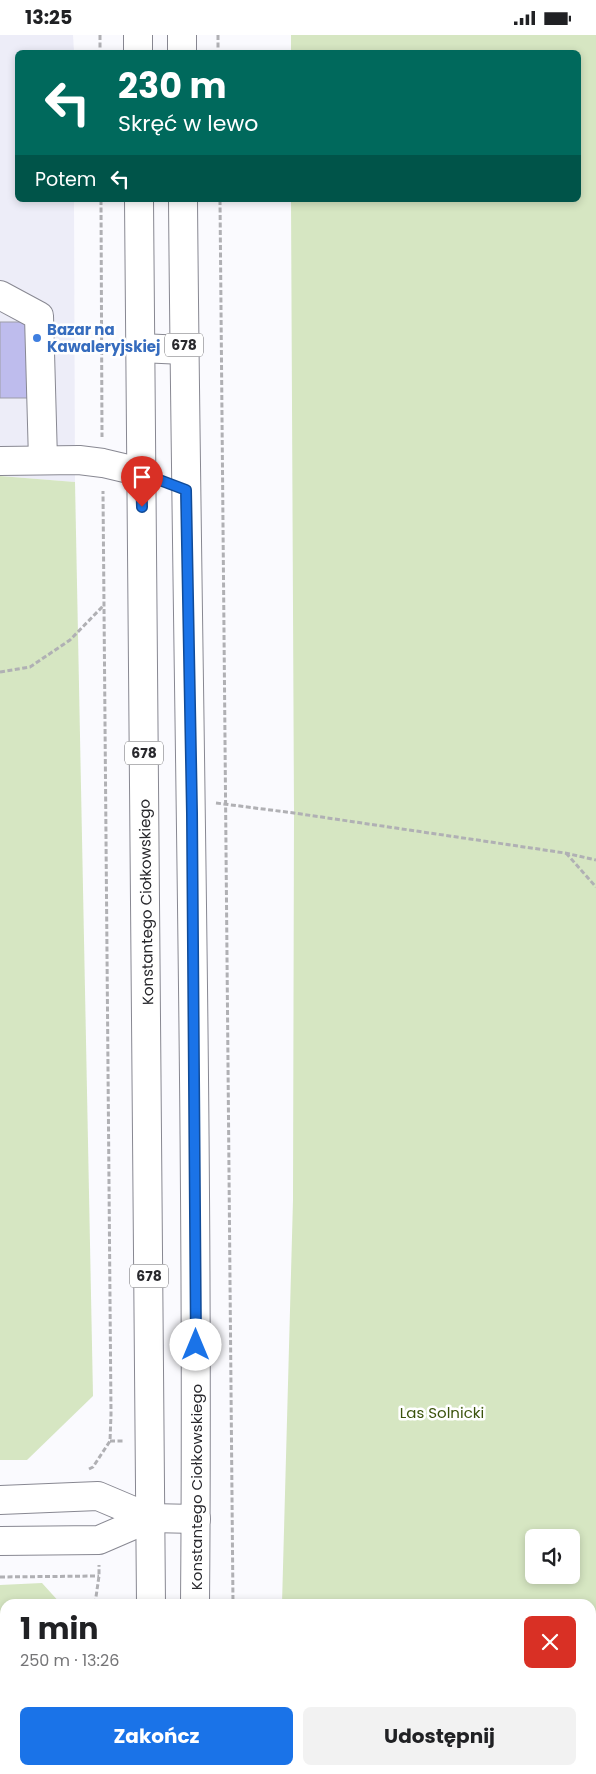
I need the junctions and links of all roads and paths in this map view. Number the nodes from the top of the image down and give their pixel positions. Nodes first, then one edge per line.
1 (100, 35) edge
2 (138, 35) edge
3 (182, 35) edge
4 (218, 35) edge
5 (100, 50) edge
6 (138, 50) edge
7 (182, 50) edge
8 (218, 50) edge
9 (101, 202) edge
10 (139, 202) edge
11 (183, 202) edge
12 (220, 202) edge
13 (0, 295) edge
14 (140, 348) junction
15 (184, 350) junction
16 (42, 460) junction
17 (0, 461) edge
18 (103, 463) junction
19 (141, 473) junction
20 (186, 490) junction
21 (104, 604) junction
22 (0, 671) edge
23 (214, 803) dead end
24 (226, 804) junction
25 (565, 853) junction
26 (596, 860) edge
27 (596, 887) edge
28 (226, 1443) dead end
29 (232, 1443) junction
30 (93, 1467) dead end
31 (0, 1500) edge
32 (150, 1518) junction
33 (196, 1519) junction
34 (0, 1541) edge
35 (0, 1577) edge
36 (96, 1599) edge
37 (151, 1599) edge
38 (195, 1599) edge
39 (233, 1599) edge

1 - 5 path
2 - 6 main road
3 - 7 main road
4 - 8 path
9 - 18 path
10 - 14 main road, Konstantego Ciołkowskiego / 678
11 - 15 main road, Konstantego Ciołkowskiego / 678
12 - 24 path
13 - 16 main road
14 - 15 main road
14 - 19 main road, Konstantego Ciołkowskiego / 678
15 - 20 main road, Konstantego Ciołkowskiego / 678
16 - 17 main road
16 - 18 main road
18 - 19 main road
18 - 21 path
19 - 20 main road
19 - 32 main road, Konstantego Ciołkowskiego / 678
20 - 33 main road, Konstantego Ciołkowskiego / 678
21 - 22 path
21 - 30 path
23 - 24 path
24 - 25 path
24 - 29 path
25 - 26 path
25 - 27 path
28 - 29 path
29 - 39 path
31 - 32 main road
32 - 33 main road
32 - 34 main road
32 - 37 main road, Konstantego Ciołkowskiego / 678
33 - 38 main road, Konstantego Ciołkowskiego / 678
35 - 36 path

